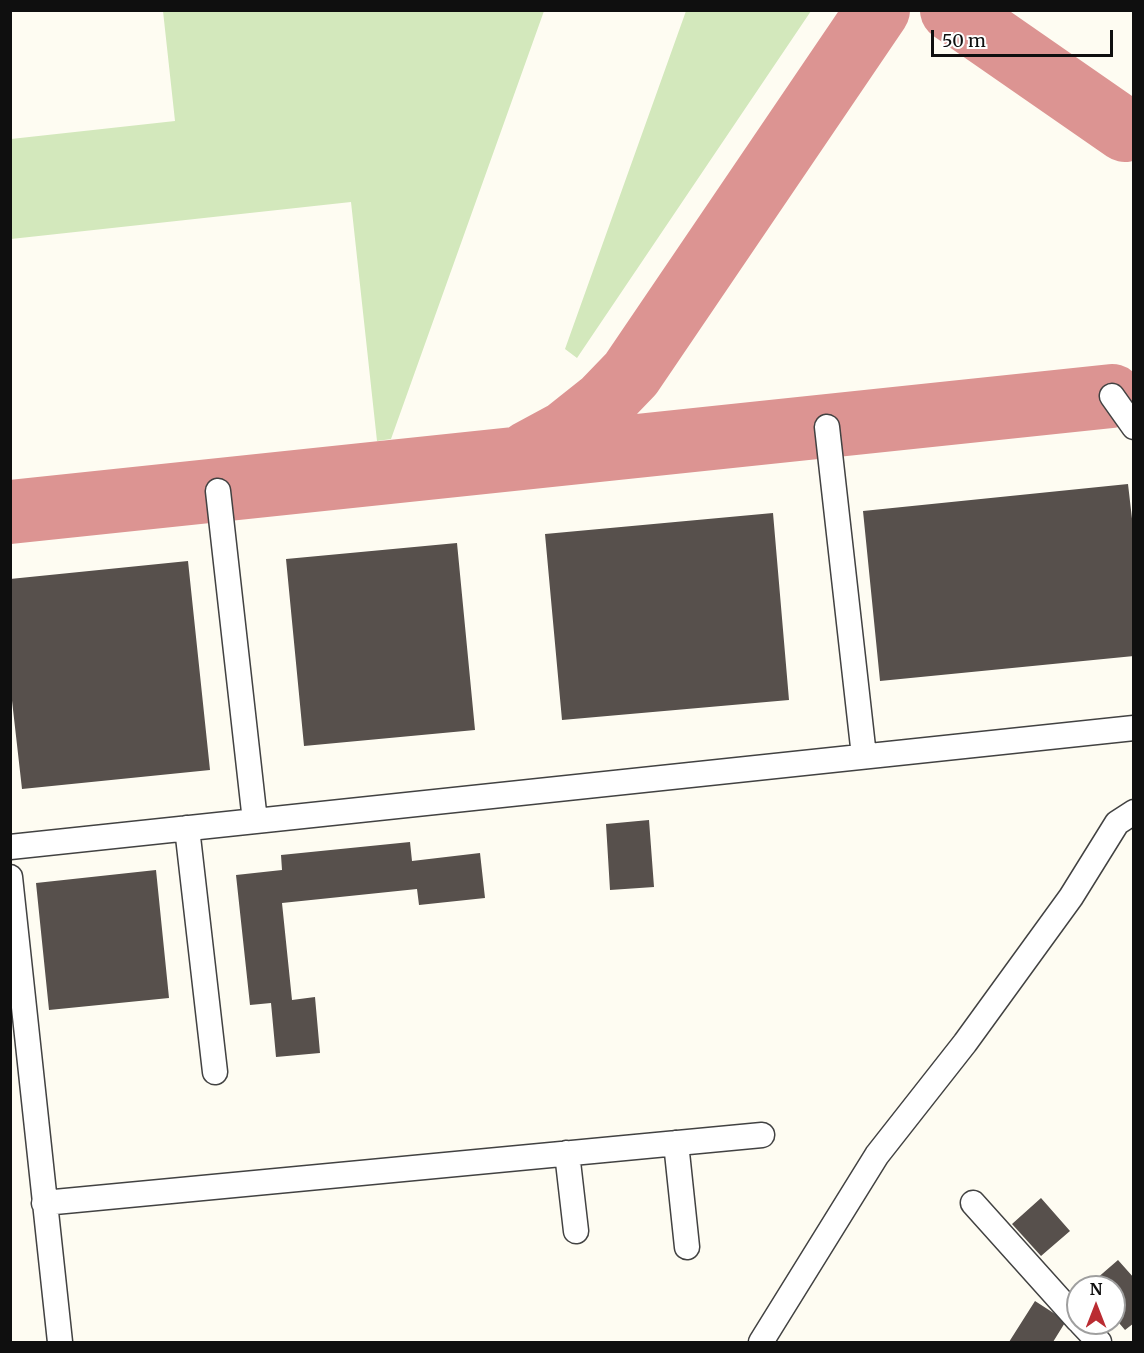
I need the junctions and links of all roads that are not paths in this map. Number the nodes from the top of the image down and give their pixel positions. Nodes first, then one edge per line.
1 (1112, 396) dead end
2 (827, 427) dead end
3 (1134, 427) edge
4 (218, 491) dead end
5 (1134, 728) edge
6 (864, 756) junction
7 (1134, 812) edge
8 (255, 821) junction
9 (187, 828) junction
10 (10, 847) edge
11 (10, 877) edge
12 (215, 1071) dead end
13 (762, 1135) dead end
14 (676, 1143) junction
15 (567, 1153) junction
16 (44, 1203) junction
17 (973, 1203) dead end
18 (576, 1232) dead end
19 (687, 1247) dead end
20 (1066, 1307) edge
21 (60, 1342) edge
22 (761, 1342) edge

1 - 3 street
2 - 6 street
4 - 8 street
5 - 6 street
6 - 8 street
7 - 22 street
8 - 9 street
9 - 10 street
9 - 12 street
11 - 16 street
13 - 14 street
14 - 15 street
14 - 19 street
15 - 16 street
15 - 18 street
16 - 21 street
17 - 20 street

